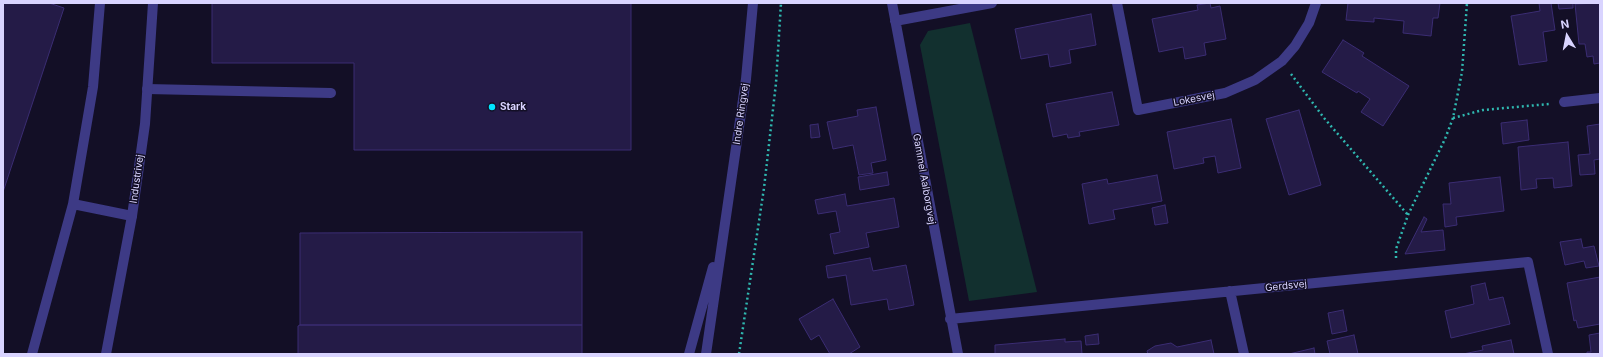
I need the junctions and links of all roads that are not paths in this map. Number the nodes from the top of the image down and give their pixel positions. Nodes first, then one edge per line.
1 (100, 3) edge
2 (153, 3) edge
3 (753, 3) edge
4 (892, 3) edge
5 (992, 3) edge
6 (1117, 3) edge
7 (1316, 3) edge
8 (895, 22) junction
9 (147, 88) junction
10 (331, 93) dead end
11 (1600, 98) edge
12 (1564, 102) road end
13 (73, 204) junction
14 (132, 216) junction
15 (724, 224) junction
16 (1230, 291) junction
17 (950, 319) junction
18 (32, 354) edge
19 (106, 354) edge
20 (689, 354) edge
21 (706, 354) edge
22 (958, 354) edge
23 (1244, 354) edge
24 (1548, 354) edge

1 - 13 street
2 - 9 street, Industrivej
3 - 15 street, Indre Ringvej
4 - 8 street, Gammel Aalborgvej
5 - 8 street
6 - 7 street, Lokesvej
8 - 17 street, Gammel Aalborgvej
9 - 10 street
9 - 14 street, Industrivej
11 - 12 street
13 - 14 street
13 - 18 street
14 - 19 street, Industrivej
15 - 20 street, Indre Ringvej
15 - 21 street, Indre Ringvej
16 - 17 street, Gerdsvej
16 - 23 street
16 - 24 street, Gerdsvej
17 - 22 street, Gammel Aalborgvej

